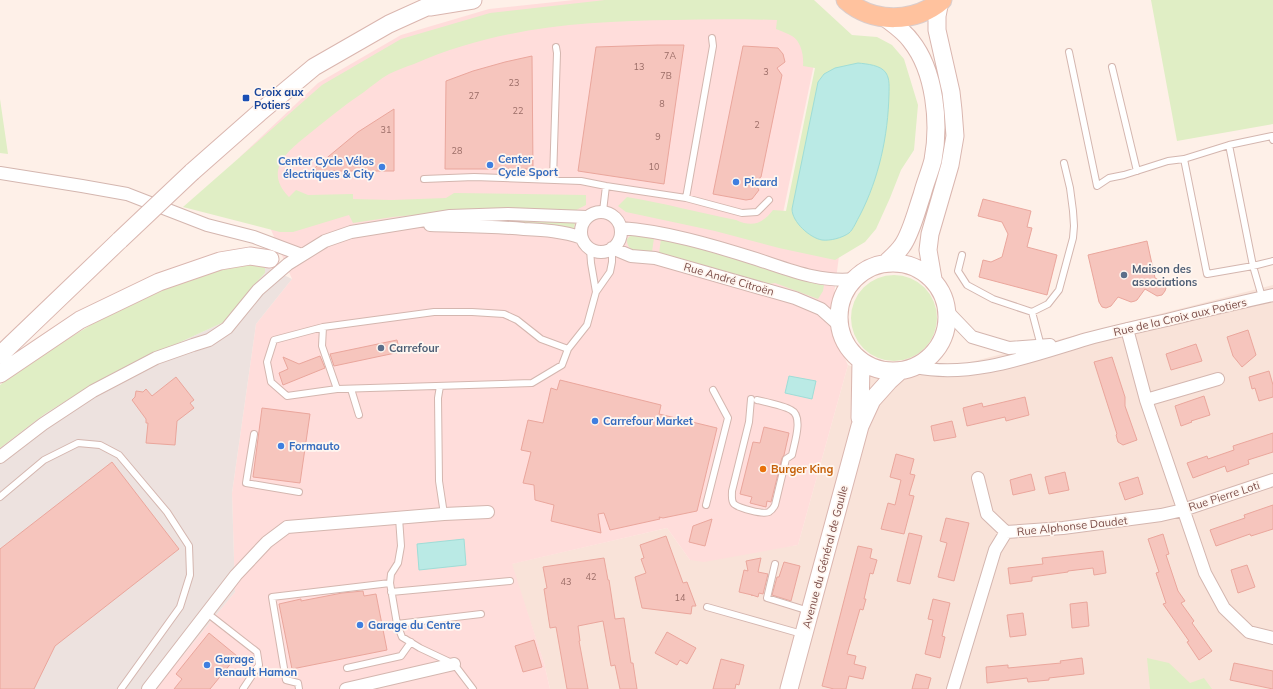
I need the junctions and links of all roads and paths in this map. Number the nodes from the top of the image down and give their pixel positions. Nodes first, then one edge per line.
1 (442, 0) edge
2 (473, 0) edge
3 (846, 0) edge
4 (941, 1) edge
5 (426, 8) junction
6 (884, 17) junction
7 (712, 38) dead end
8 (556, 47) dead end
9 (1069, 52) dead end
10 (1112, 67) dead end
11 (1273, 140) edge
12 (1229, 145) junction
13 (1184, 159) junction
14 (1064, 163) dead end
15 (1137, 171) junction
16 (0, 173) edge
17 (424, 178) dead end
18 (553, 179) junction
19 (606, 186) junction
20 (686, 198) junction
21 (769, 200) dead end
22 (603, 211) junction
23 (587, 217) junction
24 (407, 224) junction
25 (621, 228) junction
26 (254, 236) junction
27 (582, 238) junction
28 (612, 248) junction
29 (590, 249) junction
30 (302, 255) junction
31 (962, 255) dead end
32 (270, 258) junction
33 (1273, 261) edge
34 (886, 263) junction
35 (288, 264) junction
36 (1253, 266) junction
37 (854, 279) junction
38 (932, 279) junction
39 (596, 292) junction
40 (1268, 296) edge
41 (948, 311) junction
42 (1032, 312) junction
43 (840, 326) junction
44 (323, 327) junction
45 (1127, 329) junction
46 (1087, 340) junction
47 (1041, 346) junction
48 (568, 349) junction
49 (0, 355) edge
50 (861, 360) junction
51 (907, 369) junction
52 (0, 374) edge
53 (1218, 379) dead end
54 (440, 386) junction
55 (337, 389) junction
56 (351, 389) junction
57 (713, 390) dead end
58 (754, 399) joint
59 (1146, 400) junction
60 (359, 415) dead end
61 (860, 426) junction
62 (254, 434) dead end
63 (0, 457) edge
64 (978, 478) dead end
65 (1273, 480) edge
66 (299, 492) dead end
67 (0, 497) edge
68 (706, 505) dead end
69 (1183, 510) junction
70 (488, 512) dead end
71 (444, 514) junction
72 (399, 518) junction
73 (1006, 532) junction
74 (775, 564) dead end
75 (510, 581) dead end
76 (390, 583) junction
77 (392, 592) junction
78 (707, 607) dead end
79 (810, 611) junction
80 (207, 613) junction
81 (481, 614) dead end
82 (397, 624) junction
83 (803, 634) junction
84 (1273, 638) edge
85 (411, 642) junction
86 (454, 664) junction
87 (347, 668) dead end
88 (121, 689) edge
89 (148, 689) edge
90 (243, 689) edge
91 (299, 689) edge
92 (346, 689) edge
93 (473, 689) edge
94 (789, 689) edge
95 (953, 689) edge

1 - 5 main road
2 - 5 main road
3 - 6 main road
4 - 6 main road
4 - 38 main road
5 - 49 main road, bridge
6 - 34 main road
7 - 20 lane
8 - 18 lane
9 - 15 lane
10 - 15 lane
11 - 12 lane
12 - 13 lane
12 - 36 lane
13 - 15 lane
13 - 36 lane
14 - 42 lane
16 - 26 street
17 - 18 lane
18 - 19 lane
19 - 20 lane
19 - 22 lane
20 - 21 lane
22 - 23 street
22 - 25 street
23 - 24 street
23 - 27 street
24 - 27 street
24 - 30 street
25 - 28 street
25 - 37 street
26 - 30 street
26 - 32 street
27 - 29 street
28 - 29 street
28 - 39 lane
28 - 43 street, Rue André Citroën
29 - 39 lane
30 - 35 street
31 - 42 lane
32 - 35 street
32 - 52 main road
33 - 36 lane
34 - 37 main road
34 - 38 main road
35 - 63 street
36 - 40 lane
37 - 43 main road
38 - 41 main road
39 - 48 lane
40 - 45 street, Rue de la Croix aux Potiers
41 - 47 street, Rue de la Croix aux Potiers
41 - 51 main road
42 - 47 lane
43 - 50 main road
44 - 48 lane
44 - 55 lane
44 - 55 lane
45 - 46 street, Rue de la Croix aux Potiers
45 - 59 street, Rue Pierre Loti
46 - 47 street, Rue de la Croix aux Potiers
46 - 51 street, Rue de la Croix aux Potiers
48 - 54 lane
50 - 51 main road
50 - 61 main road, Avenue du Général de Gaulle
51 - 61 main road, Avenue du Général de Gaulle
53 - 59 street
54 - 56 lane
54 - 71 lane
55 - 56 lane
56 - 60 lane
57 - 68 lane
58 - 58 lane
59 - 69 street, Rue Pierre Loti
61 - 79 main road, Avenue du Général de Gaulle
62 - 66 lane
64 - 73 street
65 - 69 street, Rue Pierre Loti
67 - 88 lane
69 - 73 street, Rue Alphonse Daudet
69 - 84 street
70 - 71 street
71 - 72 street
72 - 76 lane
72 - 80 street
73 - 95 street, Rue Alphonse Daudet
74 - 79 lane
75 - 77 lane
76 - 77 lane
76 - 91 lane
77 - 82 lane
78 - 83 lane
79 - 83 main road, Avenue du Général de Gaulle
80 - 89 street
80 - 90 lane
81 - 82 lane
82 - 85 lane
83 - 94 main road, Avenue du Général de Gaulle
85 - 86 lane
85 - 87 lane
86 - 92 street
86 - 93 lane

